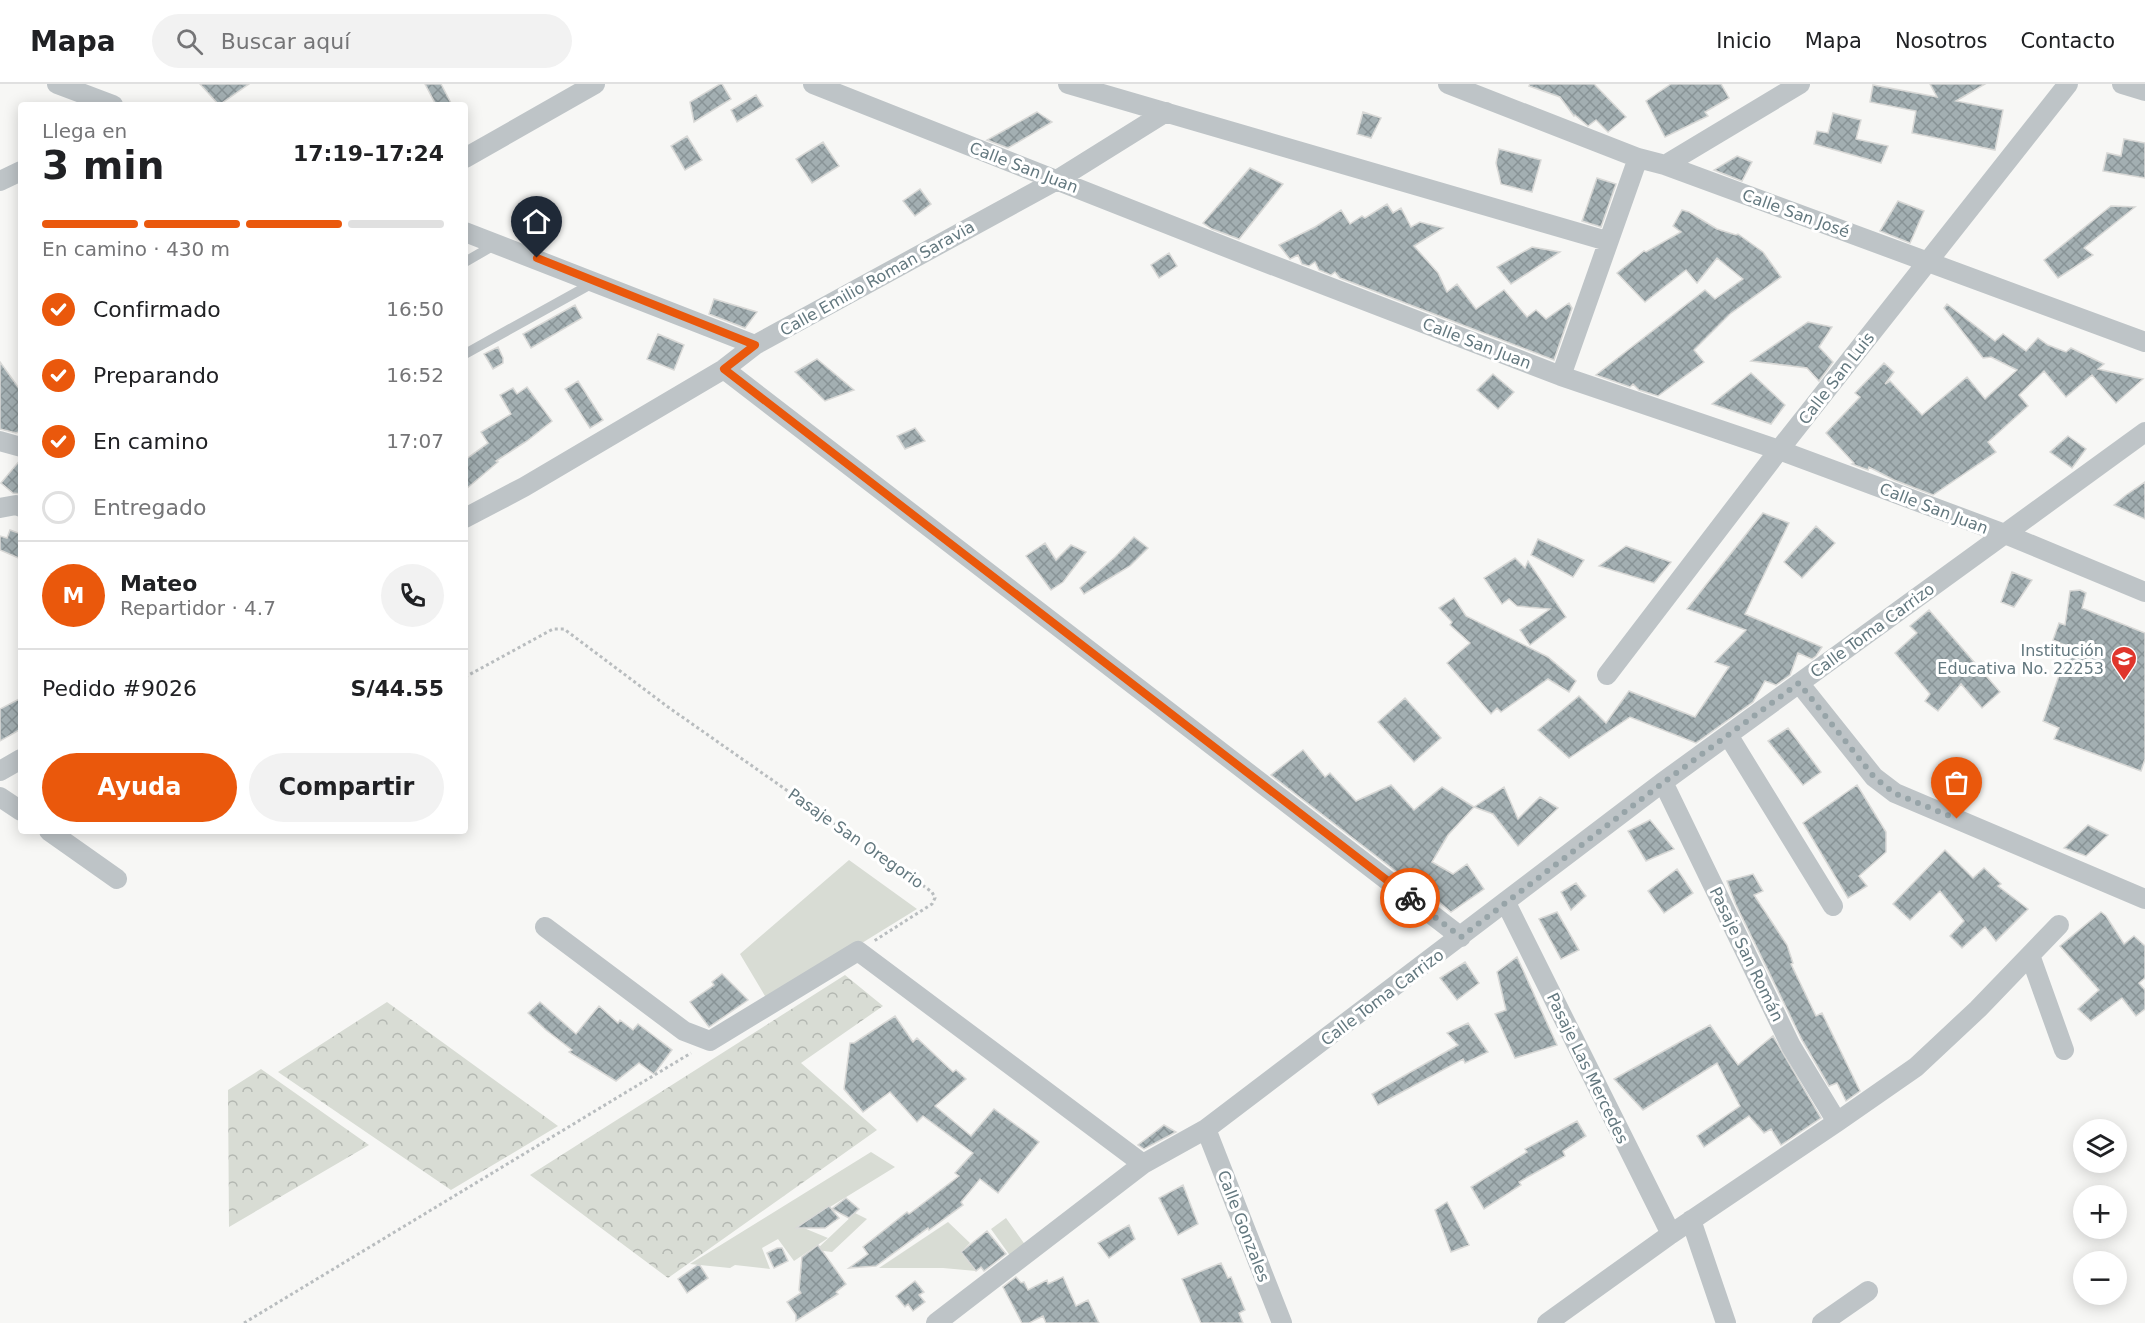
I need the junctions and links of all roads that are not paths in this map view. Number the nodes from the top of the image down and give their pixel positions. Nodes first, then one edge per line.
1 (57, 84) edge
2 (595, 84) edge
3 (813, 84) edge
4 (1068, 84) edge
5 (1448, 84) edge
6 (1800, 84) edge
7 (2068, 84) edge
8 (2122, 84) edge
9 (2145, 91) edge
10 (105, 102) edge
11 (1166, 112) junction
12 (468, 156) edge
13 (1638, 158) junction
14 (1665, 165) junction
15 (18, 172) edge
16 (1057, 180) junction
17 (0, 181) edge
18 (468, 233) edge
19 (1607, 241) junction
20 (498, 243) junction
21 (468, 260) edge
22 (1927, 261) junction
23 (595, 281) junction
24 (2145, 342) edge
25 (755, 345) junction
26 (468, 352) edge
27 (724, 369) junction
28 (1561, 376) junction
29 (2145, 432) edge
30 (0, 441) edge
31 (18, 446) edge
32 (1779, 450) junction
33 (18, 506) edge
34 (0, 507) edge
35 (468, 516) edge
36 (2005, 534) junction
37 (2145, 592) edge
38 (1607, 675) dead end
39 (1799, 683) junction
40 (1728, 735) junction
41 (18, 761) edge
42 (0, 771) edge
43 (1664, 782) junction
44 (0, 797) edge
45 (18, 809) edge
46 (53, 834) edge
47 (117, 879) dead end
48 (2145, 899) edge
49 (1506, 903) junction
50 (1833, 906) dead end
51 (2059, 925) dead end
52 (545, 927) dead end
53 (1461, 937) junction
54 (2030, 955) junction
55 (2064, 1050) dead end
56 (1837, 1122) junction
57 (1206, 1129) junction
58 (1143, 1164) junction
59 (1691, 1220) junction
60 (1671, 1234) junction
61 (1868, 1291) dead end
62 (936, 1323) edge
63 (1282, 1323) edge
64 (1547, 1323) edge
65 (1726, 1323) edge
66 (1822, 1323) edge

1 - 10 street
2 - 12 street
3 - 16 street, Calle San Juan
4 - 11 street
5 - 13 street, Calle San José
6 - 14 street
7 - 22 street, Calle San Luis
8 - 9 street
11 - 16 street, Calle Emilio Roman Saravia
11 - 19 street
13 - 14 street, Calle San José
13 - 19 street
14 - 22 street, Calle San José
15 - 17 street
16 - 25 street, Calle Emilio Roman Saravia
16 - 28 street, Calle San Juan
18 - 20 street
19 - 28 street
20 - 21 lane
20 - 23 street
22 - 24 street, Calle San José
22 - 32 street, Calle San Luis
23 - 25 street
23 - 26 lane
25 - 27 street, Calle Emilio Roman Saravia
27 - 35 street, Calle Emilio Roman Saravia
27 - 53 street
28 - 32 street, Calle San Juan
29 - 36 street, Calle Toma Carrizo
30 - 31 street
32 - 36 street, Calle San Juan
32 - 38 street, Calle San Luis
33 - 34 street
36 - 37 street, Calle San Juan
36 - 39 street, Calle Toma Carrizo
39 - 40 street, Calle Toma Carrizo
39 - 48 street
40 - 43 street, Calle Toma Carrizo
40 - 50 street
41 - 42 street
43 - 49 street, Calle Toma Carrizo
43 - 56 street, Pasaje San Román
44 - 45 street
46 - 47 street
49 - 53 street, Calle Toma Carrizo
49 - 60 street, Pasaje Las Mercedes
51 - 54 street
52 - 58 street
53 - 57 street, Calle Toma Carrizo
54 - 55 street
54 - 56 street
56 - 59 street
57 - 58 street, Calle Toma Carrizo
57 - 63 street, Calle Gonzales
58 - 62 street, Calle Toma Carrizo
59 - 60 street
59 - 65 street
60 - 64 street
61 - 66 street

